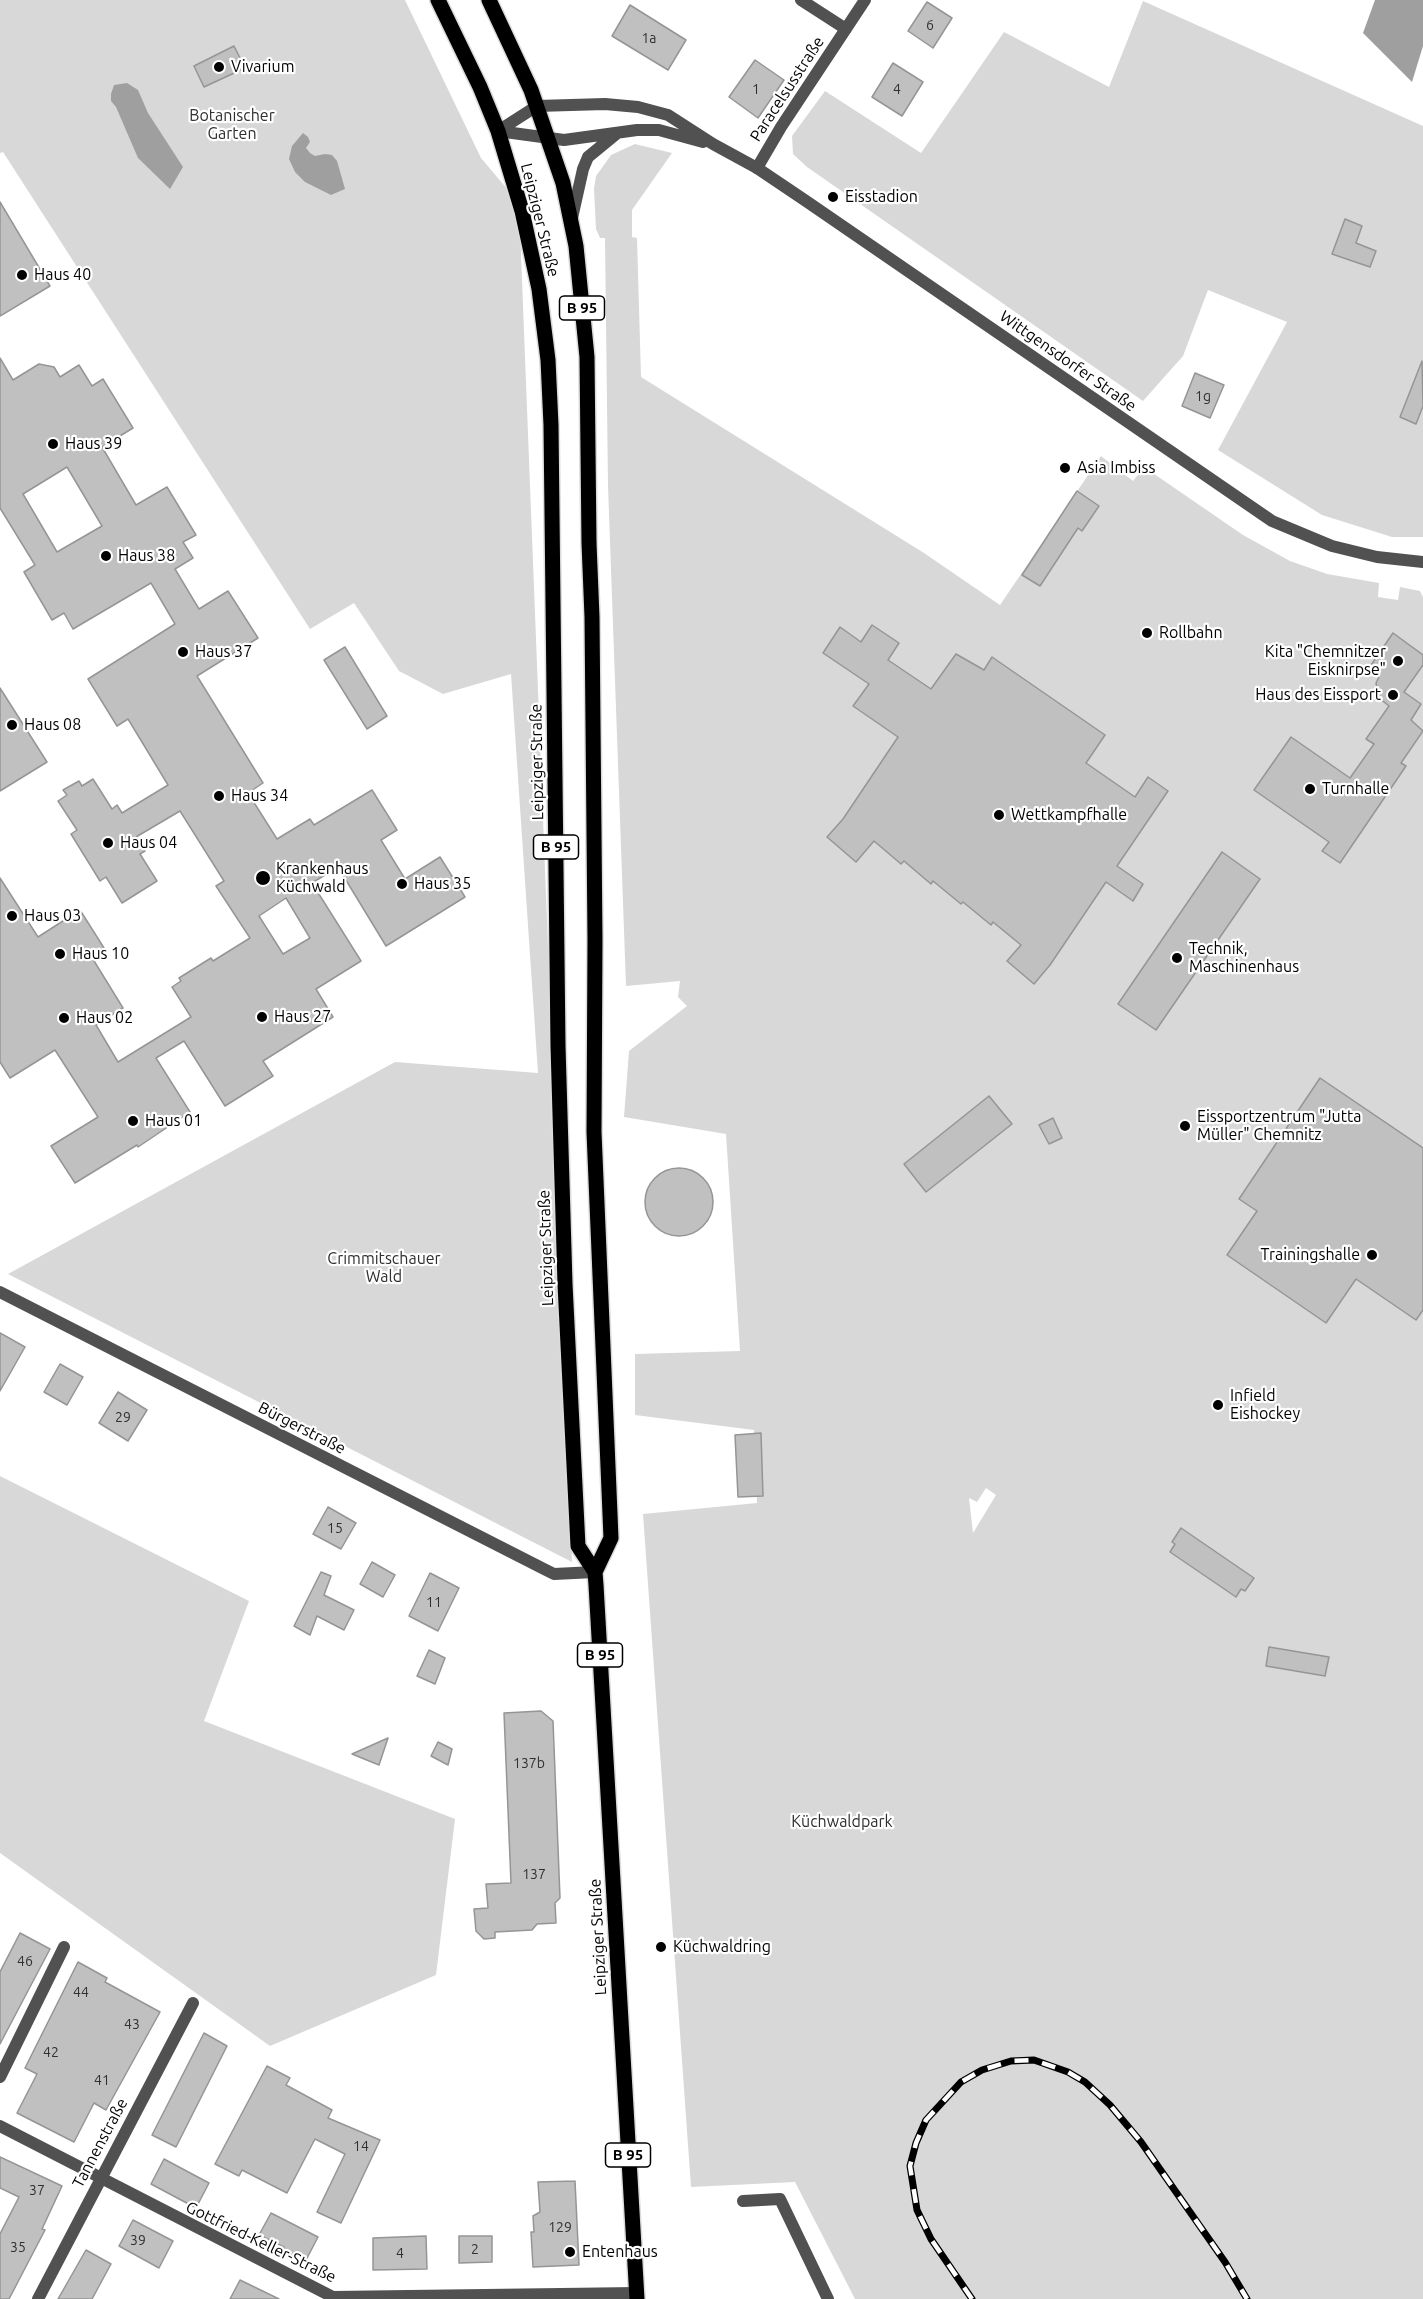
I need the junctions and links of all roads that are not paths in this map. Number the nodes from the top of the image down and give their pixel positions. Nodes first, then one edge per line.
1 (438, 0) edge
2 (489, 0) edge
3 (801, 0) edge
4 (865, 0) edge
5 (846, 29) junction
6 (537, 106) junction
7 (498, 131) junction
8 (620, 132) junction
9 (549, 138) junction
10 (713, 144) junction
11 (757, 168) junction
12 (572, 219) junction
13 (1423, 562) edge
14 (0, 1292) edge
15 (595, 1572) junction
16 (64, 1947) dead end
17 (193, 2003) dead end
18 (0, 2076) edge
19 (0, 2126) edge
20 (99, 2179) junction
21 (743, 2201) dead end
22 (637, 2296) edge
23 (38, 2299) edge
24 (828, 2299) edge

1 - 7 main road, Leipziger Straße / B 95
2 - 6 main road, Leipziger Straße / B 95
3 - 5 street, Paracelsusstraße
4 - 5 street, Paracelsusstraße
5 - 11 street, Paracelsusstraße
6 - 7 street
6 - 9 main road, Leipziger Straße / B 95
6 - 10 street, Wittgensdorfer Straße
7 - 9 street, Wittgensdorfer Straße
7 - 15 main road, Leipziger Straße / B 95
8 - 9 street, Wittgensdorfer Straße
8 - 10 street, Wittgensdorfer Straße
8 - 12 street
9 - 12 main road, Leipziger Straße / B 95
10 - 11 street, Wittgensdorfer Straße
11 - 13 street, Wittgensdorfer Straße
12 - 15 main road, Leipziger Straße / B 95
14 - 15 street, Bürgerstraße
15 - 22 main road, Leipziger Straße / B 95
16 - 18 street
17 - 20 street, Tannenstraße
19 - 20 street, Gottfried-Keller-Straße
20 - 22 street, Gottfried-Keller-Straße
20 - 23 street, Tannenstraße
21 - 24 street

